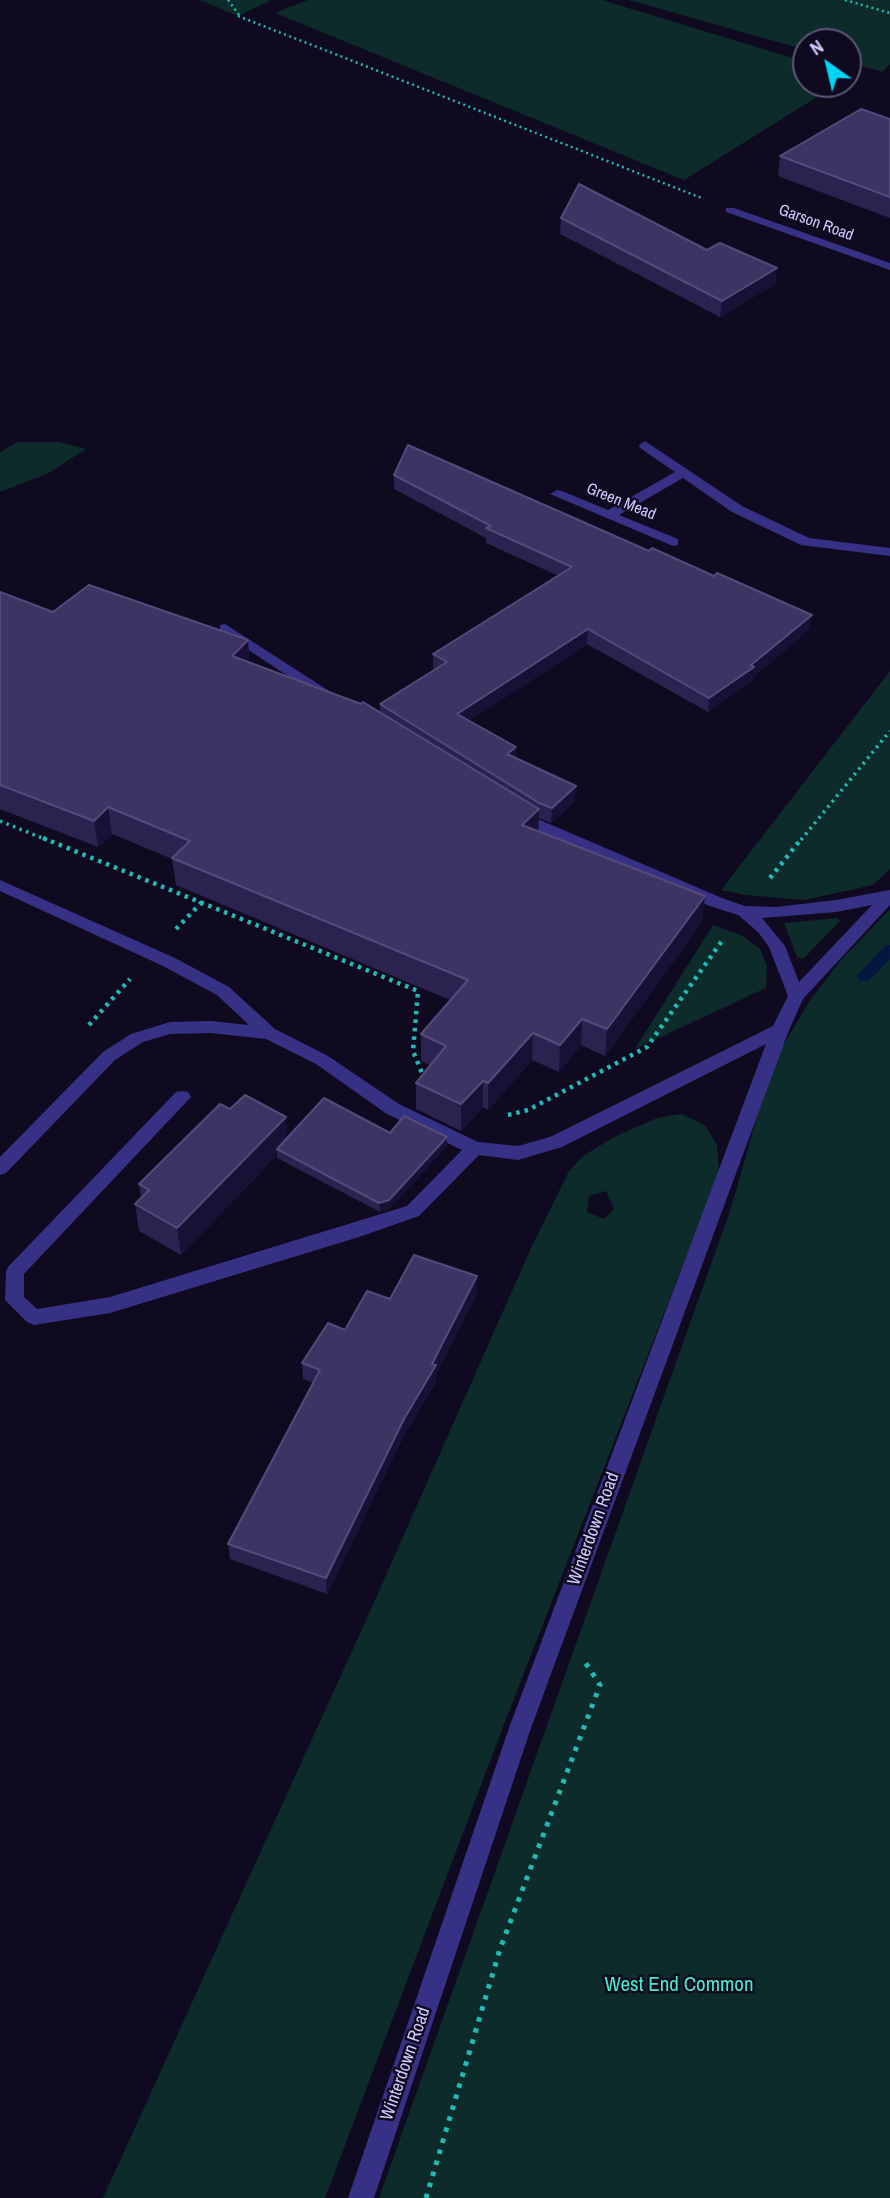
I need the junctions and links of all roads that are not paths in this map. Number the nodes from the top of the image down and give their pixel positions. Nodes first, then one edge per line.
1 (730, 210) road end
2 (890, 267) edge
3 (645, 445) dead end
4 (682, 473) junction
5 (557, 494) dead end
6 (610, 515) junction
7 (673, 542) dead end
8 (890, 552) edge
9 (225, 628) dead end
10 (341, 705) edge
11 (509, 810) edge
12 (0, 885) edge
13 (889, 895) edge
14 (744, 911) junction
15 (796, 996) junction
16 (780, 1030) junction
17 (268, 1033) junction
18 (182, 1097) dead end
19 (475, 1148) junction
20 (0, 1168) edge
21 (361, 2198) edge

1 - 2 street, Garson Road
3 - 4 street
4 - 6 street
4 - 8 street
5 - 6 street, Green Mead
6 - 7 street, Green Mead
9 - 10 street
11 - 14 street
12 - 17 street
13 - 14 street
13 - 15 street, Winterdown Road
14 - 15 street
15 - 16 street, Winterdown Road
16 - 19 street
16 - 21 street, Winterdown Road
17 - 19 street
17 - 20 street
18 - 19 street

